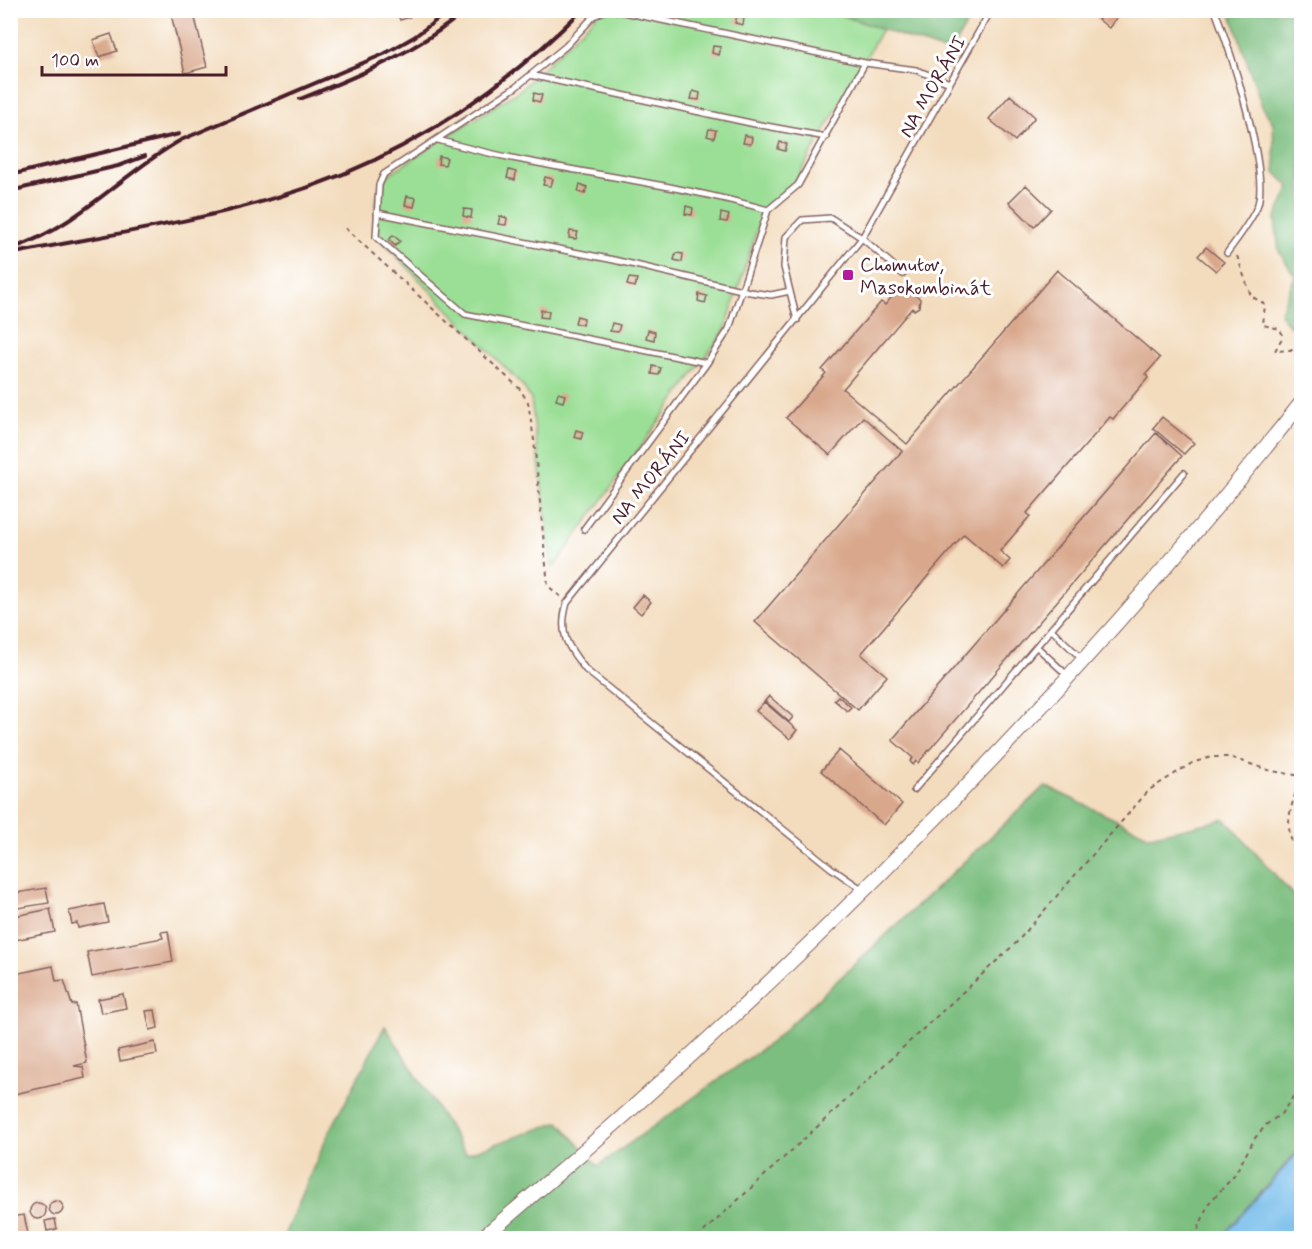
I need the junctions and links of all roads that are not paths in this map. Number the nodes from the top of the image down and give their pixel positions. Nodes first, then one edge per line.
1 (606, 10) edge
2 (614, 10) edge
3 (991, 10) edge
4 (1215, 10) edge
5 (865, 63) junction
6 (531, 75) junction
7 (950, 83) junction
8 (826, 137) junction
9 (438, 140) junction
10 (768, 210) junction
11 (377, 213) junction
12 (862, 238) junction
13 (1227, 254) dead end
14 (903, 274) dead end
15 (742, 290) junction
16 (790, 291) junction
17 (797, 320) junction
18 (707, 363) junction
19 (1302, 402) edge
20 (1184, 473) dead end
21 (584, 529) dead end
22 (1052, 630) junction
23 (1037, 647) junction
24 (1083, 660) junction
25 (1068, 676) junction
26 (914, 790) dead end
27 (865, 891) junction
28 (482, 1239) edge

1 - 6 lane
2 - 5 lane
3 - 7 lane, NA MORÁNI
4 - 13 lane
5 - 7 lane
5 - 8 lane
6 - 8 lane
6 - 9 lane
7 - 12 lane, NA MORÁNI
8 - 10 lane
9 - 10 lane
9 - 11 lane
10 - 15 lane
11 - 15 lane
11 - 18 lane
12 - 14 lane
12 - 16 lane
12 - 17 lane, NA MORÁNI
15 - 16 lane
15 - 18 lane
16 - 17 lane
17 - 27 lane, NA MORÁNI
18 - 21 lane
19 - 24 street
20 - 22 lane
22 - 23 lane
22 - 24 lane
23 - 25 lane
23 - 26 lane
24 - 25 street
25 - 27 street
27 - 28 street

